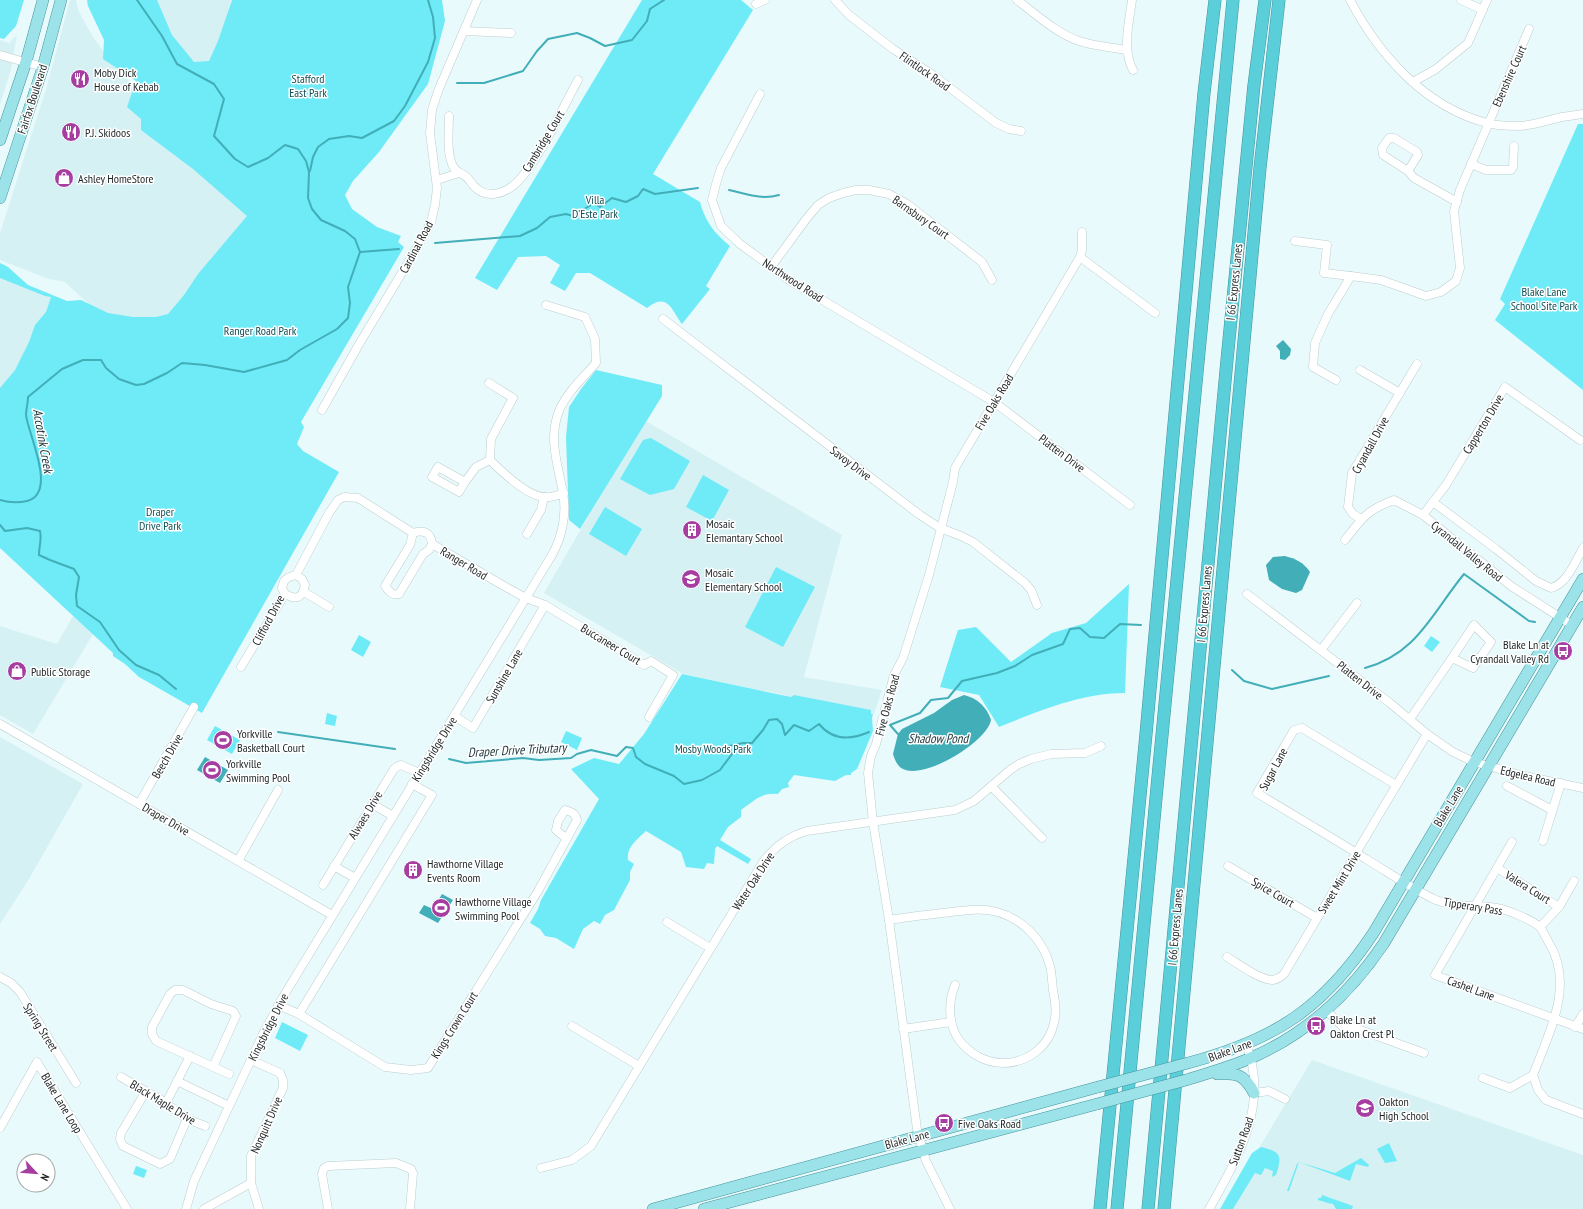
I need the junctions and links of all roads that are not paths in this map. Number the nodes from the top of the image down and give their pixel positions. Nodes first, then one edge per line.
1 (43, 0) edge
2 (61, 0) edge
3 (477, 0) edge
4 (765, 0) edge
5 (835, 0) edge
6 (1018, 0) edge
7 (1132, 0) edge
8 (1215, 0) edge
9 (1233, 0) edge
10 (1265, 0) edge
11 (1279, 0) edge
12 (1350, 0) edge
13 (1461, 0) edge
14 (1486, 0) edge
15 (756, 4) dead end
16 (1483, 10) junction
17 (1529, 29) dead end
18 (464, 31) junction
19 (511, 33) dead end
20 (1127, 50) junction
21 (0, 55) edge
22 (26, 62) junction
23 (43, 67) junction
24 (1134, 70) dead end
25 (578, 80) dead end
26 (1413, 82) junction
27 (760, 94) dead end
28 (1583, 114) edge
29 (449, 116) dead end
30 (1488, 124) junction
31 (1021, 131) dead end
32 (0, 140) edge
33 (1514, 146) dead end
34 (1471, 164) junction
35 (1408, 171) junction
36 (460, 173) junction
37 (437, 180) junction
38 (0, 198) edge
39 (1456, 202) junction
40 (1082, 232) dead end
41 (1295, 241) dead end
42 (1080, 257) junction
43 (771, 267) junction
44 (1351, 276) junction
45 (992, 280) dead end
46 (546, 305) dead end
47 (1155, 313) dead end
48 (663, 319) dead end
49 (1417, 364) dead end
50 (1360, 370) dead end
51 (1336, 380) dead end
52 (489, 383) dead end
53 (1400, 393) junction
54 (994, 402) junction
55 (322, 410) dead end
56 (1580, 440) dead end
57 (490, 460) junction
58 (465, 482) dead end
59 (564, 493) junction
60 (344, 497) joint
61 (544, 498) junction
62 (1433, 502) junction
63 (1130, 505) dead end
64 (1423, 515) junction
65 (1361, 519) junction
66 (940, 528) junction
67 (413, 533) junction
68 (527, 534) dead end
69 (1345, 540) dead end
70 (432, 544) junction
71 (410, 545) junction
72 (1583, 548) edge
73 (423, 554) junction
74 (296, 575) junction
75 (1583, 580) edge
76 (304, 592) junction
77 (284, 594) junction
78 (1247, 594) dead end
79 (526, 598) junction
80 (1357, 603) dead end
81 (545, 605) junction
82 (1037, 605) dead end
83 (1583, 606) edge
84 (329, 607) dead end
85 (1560, 618) junction
86 (1572, 625) junction
87 (1321, 650) junction
88 (1452, 658) junction
89 (241, 667) dead end
90 (194, 707) dead end
91 (454, 716) junction
92 (649, 717) dead end
93 (1410, 719) junction
94 (0, 724) edge
95 (1427, 734) junction
96 (1101, 746) dead end
97 (1474, 762) junction
98 (1488, 766) junction
99 (419, 773) junction
100 (1561, 783) junction
101 (412, 784) junction
102 (1396, 785) junction
103 (991, 786) junction
104 (1507, 786) dead end
105 (1583, 788) edge
106 (278, 790) dead end
107 (139, 804) junction
108 (372, 804) junction
109 (1552, 810) junction
110 (393, 816) junction
111 (873, 822) junction
112 (1042, 838) dead end
113 (567, 840) dead end
114 (1543, 841) dead end
115 (1512, 842) dead end
116 (1357, 853) junction
117 (238, 861) junction
118 (334, 866) junction
119 (1228, 866) dead end
120 (1497, 868) junction
121 (355, 878) junction
122 (1404, 881) junction
123 (1574, 882) dead end
124 (323, 885) dead end
125 (1416, 888) junction
126 (1475, 906) junction
127 (1559, 906) junction
128 (332, 915) junction
129 (1317, 918) junction
130 (889, 920) junction
131 (667, 922) dead end
132 (1540, 927) junction
133 (710, 948) junction
134 (1226, 957) dead end
135 (0, 977) edge
136 (955, 985) dead end
137 (278, 1005) junction
138 (1327, 1011) junction
139 (299, 1014) junction
140 (1583, 1014) edge
141 (1553, 1019) junction
142 (951, 1022) junction
143 (572, 1026) dead end
144 (1579, 1028) edge
145 (902, 1029) junction
146 (1246, 1044) junction
147 (1424, 1053) dead end
148 (190, 1056) junction
149 (1252, 1058) junction
150 (251, 1060) junction
151 (639, 1066) junction
152 (213, 1067) junction
153 (229, 1074) dead end
154 (1206, 1074) junction
155 (1533, 1075) junction
156 (121, 1077) dead end
157 (1483, 1078) dead end
158 (178, 1081) junction
159 (76, 1083) dead end
160 (146, 1091) junction
161 (1254, 1093) junction
162 (1285, 1099) dead end
163 (166, 1103) junction
164 (230, 1106) junction
165 (1583, 1114) edge
166 (188, 1119) junction
167 (205, 1126) dead end
168 (0, 1128) edge
169 (918, 1136) junction
170 (922, 1150) junction
171 (541, 1168) dead end
172 (251, 1182) junction
173 (127, 1209) edge
174 (186, 1209) edge
175 (204, 1209) edge
176 (259, 1209) edge
177 (328, 1209) edge
178 (410, 1209) edge
179 (652, 1209) edge
180 (704, 1209) edge
181 (950, 1209) edge
182 (1100, 1209) edge
183 (1117, 1209) edge
184 (1148, 1209) edge
185 (1164, 1209) edge
186 (1209, 1209) edge

1 - 22 main road, Fairfax Boulevard
2 - 23 main road, Fairfax Boulevard
3 - 18 street, Cardinal Road
4 - 15 street
5 - 31 street, Flintlock Road
6 - 20 street
7 - 20 street
8 - 182 highway
9 - 183 highway
10 - 184 highway, I 66 Express Lanes
11 - 185 highway
12 - 26 street
13 - 16 street
14 - 16 street
16 - 26 street
17 - 30 street, Ebenshire Court
18 - 19 street
18 - 37 street, Cardinal Road
20 - 24 street
21 - 22 street
22 - 23 street
22 - 32 main road, Fairfax Boulevard
23 - 38 main road, Fairfax Boulevard
25 - 36 street, Cambridge Court
26 - 30 street
27 - 43 street, Northwood Road
28 - 30 street
29 - 36 street, Cambridge Court
30 - 34 street, Ebenshire Court
33 - 34 street
34 - 39 street, Ebenshire Court
35 - 35 street
35 - 39 street
36 - 37 street
37 - 55 street, Cardinal Road
39 - 44 street, Ebenshire Court
40 - 42 street, Five Oaks Road
41 - 44 street, Ebenshire Court
42 - 47 street
42 - 54 street, Five Oaks Road
43 - 45 street, Barnsbury Court
43 - 54 street, Northwood Road
44 - 51 street
46 - 59 street, Kingsbridge Drive
48 - 66 street, Savoy Drive
49 - 53 street, Cryandall Drive
50 - 53 street
52 - 57 street
53 - 65 street, Cryandall Drive
54 - 63 street, Platten Drive
54 - 66 street, Five Oaks Road
56 - 62 street, Capperton Drive
57 - 58 street
57 - 61 street
59 - 61 street
59 - 79 street, Kingsbridge Drive
60 - 67 street, Ranger Road
60 - 74 street, Clifford Drive
61 - 68 street
62 - 64 street, Capperton Drive
62 - 72 street
64 - 65 street, Cyrandall Valley Road
64 - 85 street, Cyrandall Valley Road
65 - 69 street
66 - 82 street, Savoy Drive
66 - 111 street, Five Oaks Road
67 - 70 street, Ranger Road
67 - 71 street
70 - 73 street
70 - 79 street, Ranger Road
71 - 73 street
71 - 73 street
74 - 76 street
74 - 77 street, Clifford Drive
75 - 85 main road, Blake Lane
76 - 77 street
76 - 84 street
77 - 89 street, Clifford Drive
78 - 87 street, Platten Drive
79 - 81 street, Buccaneer Court
79 - 91 street, Kingsbridge Drive
80 - 87 street
81 - 91 street, Sunshine Lane
81 - 92 street, Buccaneer Court
83 - 86 main road, Blake Lane
85 - 86 street, Cyrandall Valley Road
85 - 97 main road, Blake Lane
86 - 98 main road, Blake Lane
87 - 93 street, Platten Drive
88 - 88 street
88 - 93 street
90 - 107 street, Beech Drive
91 - 99 street, Kingsbridge Drive
93 - 95 street, Platten Drive
94 - 107 street, Draper Drive
95 - 97 street, Platten Drive
95 - 102 street, Sweet Mint Drive
96 - 103 street, Water Oak Drive
97 - 98 street, Edgelea Road
97 - 122 main road, Blake Lane
98 - 100 street, Edgelea Road
98 - 125 main road, Blake Lane
99 - 101 street, Kingsbridge Drive
99 - 108 street, Alwaes Drive
100 - 105 street, Edgelea Road
100 - 109 street
101 - 110 street, Kingsbridge Drive
101 - 139 street
102 - 116 street, Sweet Mint Drive
102 - 116 street, Sugar Lane
103 - 111 street, Water Oak Drive
103 - 112 street
104 - 109 street
106 - 117 street
107 - 117 street, Draper Drive
108 - 110 street
108 - 118 street, Alwaes Drive
109 - 114 street
110 - 121 street, Kingsbridge Drive
111 - 130 street, Five Oaks Road
111 - 133 street, Water Oak Drive
113 - 139 street, Kings Crown Court
115 - 120 street, Valera Court
116 - 122 street, Sugar Lane
116 - 129 street, Sweet Mint Drive
117 - 128 street, Draper Drive
118 - 121 street
118 - 124 street, Alwaes Drive
119 - 129 street, Spice Court
120 - 126 street, Valera Court
120 - 127 street, Valera Court
121 - 128 street, Kingsbridge Drive
122 - 125 street, Sugar Lane
122 - 146 main road, Blake Lane
123 - 127 street, Valera Court
125 - 126 street, Tipperary Pass
125 - 138 main road, Blake Lane
126 - 132 street, Tipperary Pass
126 - 141 street, Cashel Lane
127 - 132 street, Valera Court
128 - 137 street, Kingsbridge Drive
129 - 134 street, Sweet Mint Drive
130 - 142 street
130 - 145 street, Five Oaks Road
131 - 133 street
132 - 141 street, Tipperary Pass
133 - 151 street, Water Oak Drive
135 - 159 street, Spring Street
136 - 142 street
137 - 139 street, Kings Crown Court
137 - 150 street, Kingsbridge Drive
138 - 147 street
138 - 149 main road, Blake Lane
140 - 144 street
141 - 144 street, Cashel Lane
141 - 155 street, Tipperary Pass
142 - 145 street
143 - 151 street
145 - 169 street, Five Oaks Road
146 - 149 street, Sutton Road
146 - 169 main road, Blake Lane, bridge
148 - 152 street
148 - 152 street
148 - 158 street
149 - 154 main road, Blake Lane
149 - 161 street, Sutton Road
150 - 164 street, Kingsbridge Drive
150 - 172 street, Nonquitt Drive
151 - 171 street, Water Oak Drive
152 - 153 street
154 - 161 main road
154 - 170 main road, Blake Lane, bridge
155 - 157 street
155 - 165 street
156 - 160 street, Black Maple Drive
158 - 163 street
158 - 164 street
160 - 163 street, Black Maple Drive
160 - 166 street
161 - 162 street
161 - 186 street, Sutton Road
163 - 166 street, Black Maple Drive
164 - 174 street, Kingsbridge Drive
166 - 167 street, Black Maple Drive
168 - 173 street, Blake Lane Loop
169 - 170 street, Five Oaks Road
169 - 179 main road, Blake Lane
170 - 180 main road, Blake Lane
170 - 181 street, Five Oaks Road
172 - 175 street
172 - 176 street, Nonquitt Drive
177 - 178 street

